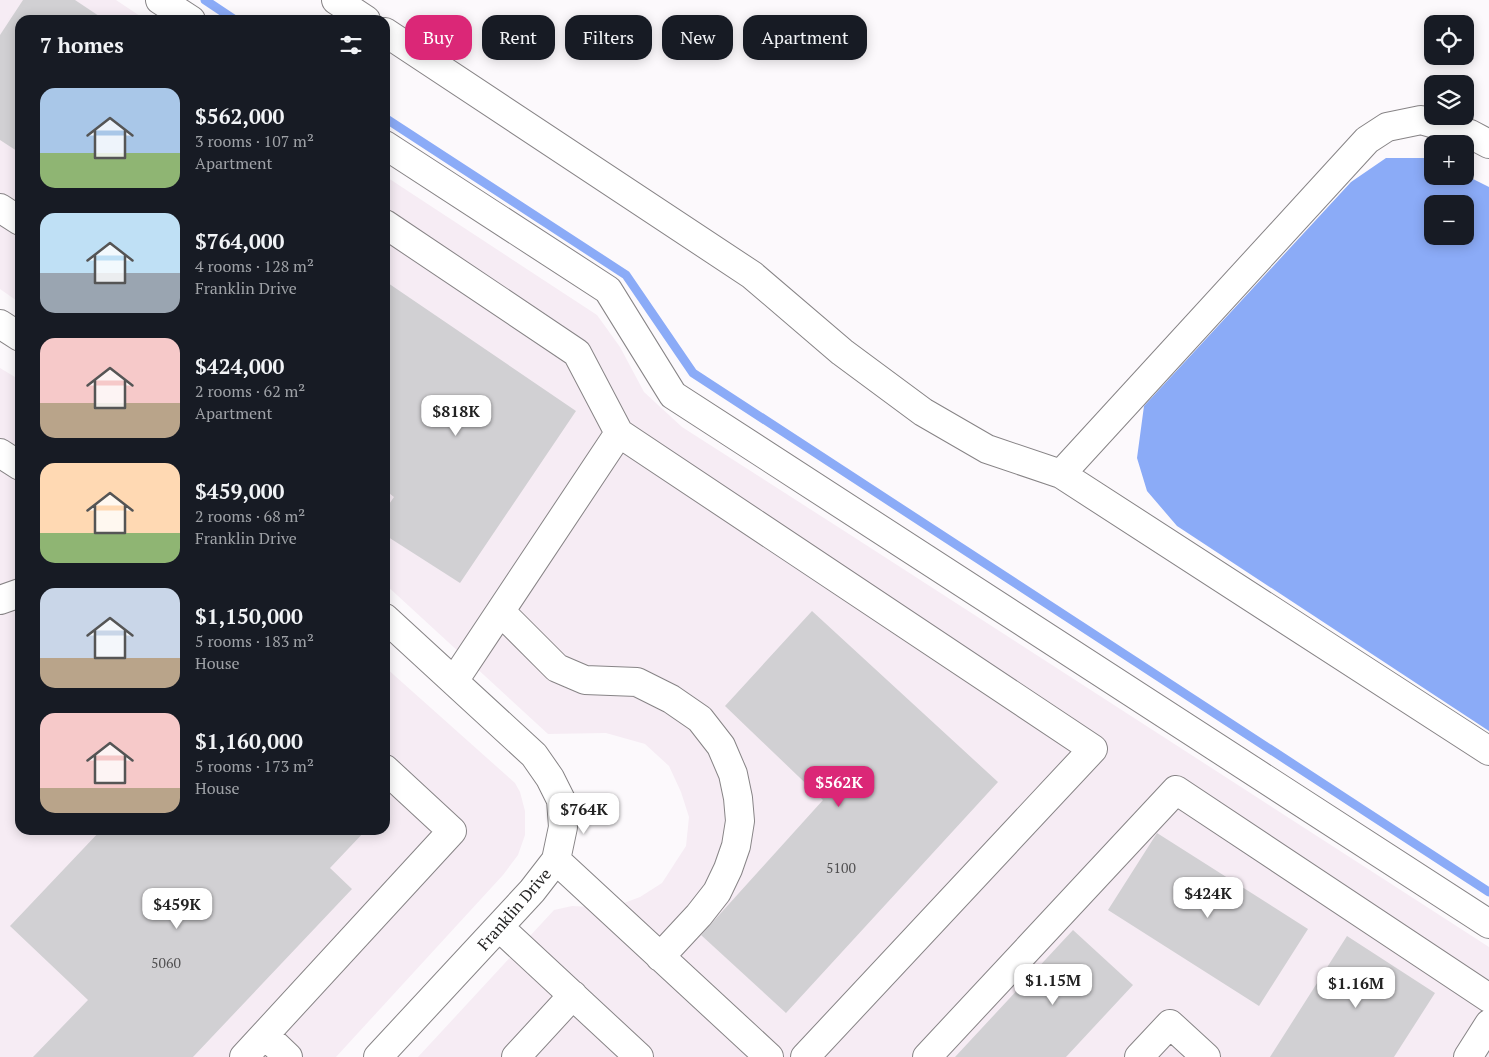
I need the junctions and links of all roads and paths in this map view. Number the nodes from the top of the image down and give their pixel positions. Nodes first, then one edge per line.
1 (160, 0) edge
2 (336, 0) edge
3 (183, 15) edge
4 (358, 15) edge
5 (390, 35) edge
6 (1489, 144) edge
7 (390, 149) edge
8 (0, 208) edge
9 (15, 218) edge
10 (390, 227) edge
11 (0, 324) edge
12 (15, 334) edge
13 (619, 433) junction
14 (0, 454) edge
15 (15, 463) edge
16 (1061, 474) junction
17 (15, 595) edge
18 (0, 600) edge
19 (501, 612) junction
20 (390, 623) edge
21 (454, 681) junction
22 (1489, 751) edge
23 (390, 774) edge
24 (556, 860) junction
25 (1489, 924) edge
26 (499, 927) junction
27 (660, 957) junction
28 (573, 995) junction
29 (1489, 998) edge
30 (1489, 1024) edge
31 (265, 1035) junction
32 (244, 1057) edge
33 (288, 1057) edge
34 (378, 1057) edge
35 (516, 1057) edge
36 (640, 1057) edge
37 (769, 1057) edge
38 (805, 1057) edge
39 (928, 1057) edge
40 (1139, 1057) edge
41 (1206, 1057) edge
42 (1468, 1057) edge

1 - 3 street
2 - 4 street
5 - 16 street
6 - 16 street
7 - 25 street
8 - 9 street
10 - 13 street
11 - 12 street
13 - 19 street
13 - 38 street
14 - 15 street
16 - 22 street
17 - 18 street
19 - 21 street
19 - 27 street
20 - 21 street, Franklin Drive
21 - 24 street, Franklin Drive
23 - 31 street
24 - 26 street, Franklin Drive
24 - 27 street
26 - 28 street
26 - 34 street, Franklin Drive
27 - 37 street
28 - 35 street
28 - 36 street
29 - 39 street
30 - 42 street
31 - 32 street
31 - 33 street
40 - 41 street

